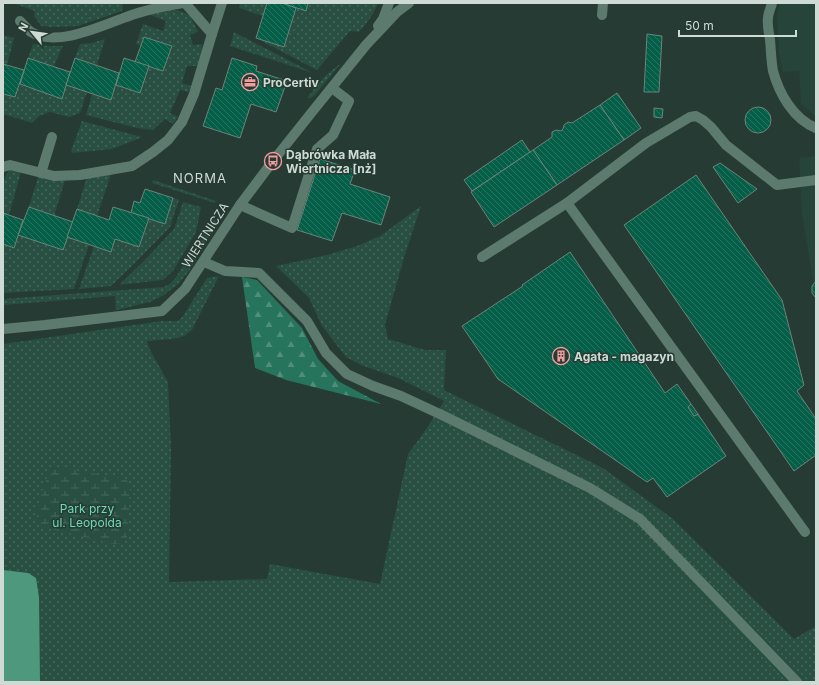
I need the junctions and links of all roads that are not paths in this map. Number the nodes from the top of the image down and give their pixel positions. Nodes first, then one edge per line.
1 (184, 3) edge
2 (222, 3) edge
3 (389, 3) edge
4 (409, 3) edge
5 (603, 3) edge
6 (772, 3) edge
7 (602, 15) dead end
8 (20, 21) dead end
9 (212, 34) junction
10 (366, 45) junction
11 (332, 88) junction
12 (816, 128) edge
13 (52, 137) dead end
14 (3, 167) edge
15 (40, 173) junction
16 (816, 180) edge
17 (567, 202) junction
18 (240, 205) junction
19 (482, 257) dead end
20 (204, 262) junction
21 (3, 329) edge
22 (805, 532) dead end
23 (797, 682) edge

1 - 8 street
1 - 9 street
2 - 9 street
3 - 10 street, WIERTNICZA
4 - 10 street, WIERTNICZA
5 - 7 street
6 - 12 street
9 - 15 street
10 - 11 street, WIERTNICZA
11 - 18 street, WIERTNICZA
11 - 18 street
13 - 15 street
14 - 15 street
16 - 17 street
17 - 19 street
17 - 22 street
18 - 20 street, WIERTNICZA
20 - 21 street, WIERTNICZA
20 - 23 street

